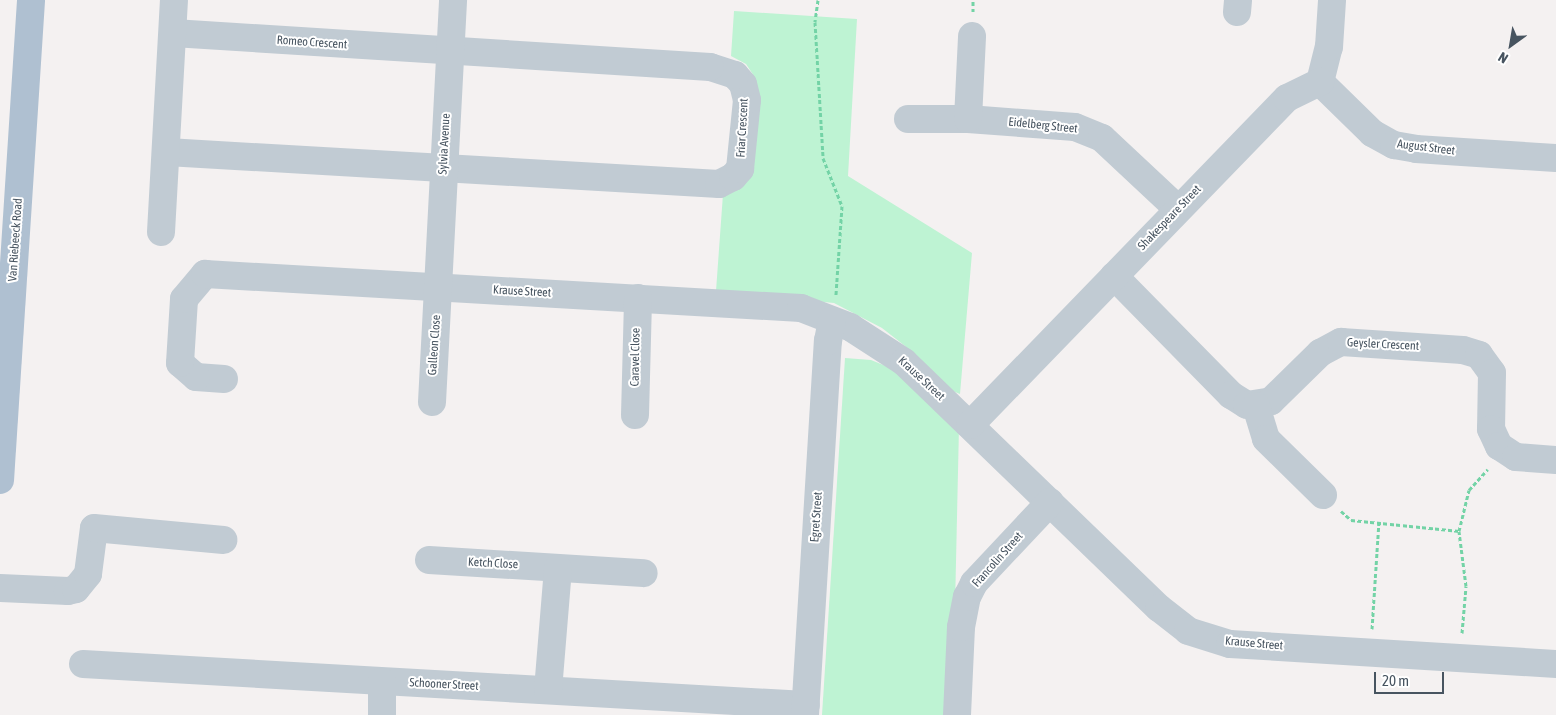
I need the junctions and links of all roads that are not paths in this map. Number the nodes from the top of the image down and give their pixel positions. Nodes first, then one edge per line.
1 (31, 0) edge
2 (174, 0) edge
3 (453, 0) edge
4 (1332, 0) edge
5 (174, 33) junction
6 (972, 36) dead end
7 (450, 52) junction
8 (1320, 82) junction
9 (908, 119) dead end
10 (968, 120) junction
11 (166, 152) junction
12 (1556, 158) edge
13 (443, 168) junction
14 (1178, 210) junction
15 (161, 232) dead end
16 (1114, 276) junction
17 (439, 287) junction
18 (638, 298) junction
19 (832, 320) junction
20 (224, 380) dead end
21 (432, 402) dead end
22 (1256, 406) junction
23 (635, 415) dead end
24 (970, 425) junction
25 (1556, 460) edge
26 (0, 480) edge
27 (1322, 495) road end
28 (1050, 502) junction
29 (223, 540) dead end
30 (429, 560) dead end
31 (558, 568) junction
32 (644, 572) dead end
33 (0, 588) edge
34 (83, 664) dead end
35 (1556, 664) edge
36 (382, 682) junction
37 (548, 690) junction
38 (806, 710) edge
39 (382, 715) edge
40 (957, 715) edge

1 - 26 main road, Van Riebeeck Road
2 - 5 street
3 - 7 street, Sylvia Avenue
4 - 8 street
5 - 7 street, Romeo Crescent
5 - 11 street
6 - 10 street
7 - 13 street, Sylvia Avenue
7 - 13 street, Friar Crescent
8 - 12 street, August Street
8 - 14 street, Shakespeare Street
9 - 10 street, Eidelberg Street
10 - 14 street, Eidelberg Street
11 - 13 street
11 - 15 street
13 - 17 street, Sylvia Avenue
14 - 16 street, Shakespeare Street
16 - 22 street
16 - 24 street, Shakespeare Street
17 - 18 street, Krause Street
17 - 20 street, Krause Street
17 - 21 street, Galleon Close
18 - 19 street, Krause Street
18 - 23 street, Caravel Close
19 - 24 street, Krause Street
19 - 38 street, Egret Street
22 - 25 street, Geysler Crescent
22 - 27 street
24 - 28 street, Krause Street
28 - 35 street, Krause Street
28 - 40 street, Francolin Street
29 - 33 street
30 - 31 street, Ketch Close
31 - 32 street, Ketch Close
31 - 37 street
34 - 36 street, Schooner Street
36 - 37 street, Schooner Street
36 - 39 street
37 - 38 street, Schooner Street

